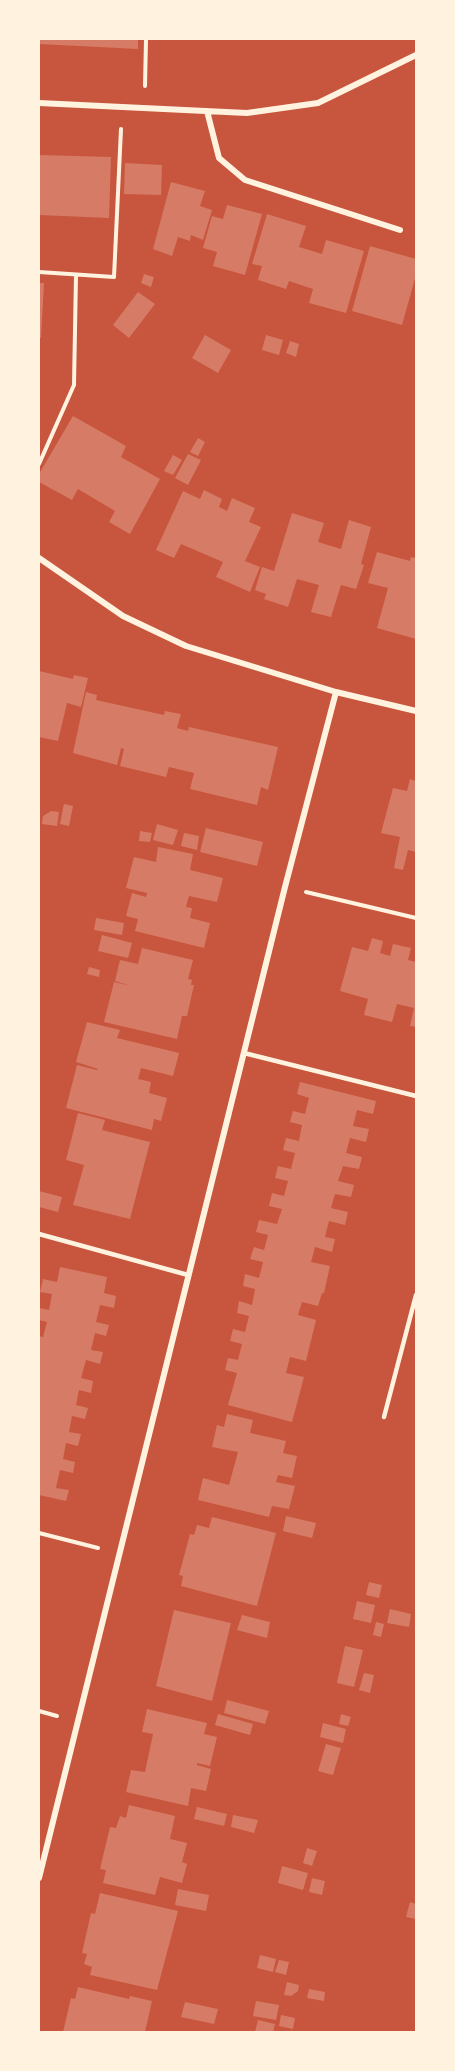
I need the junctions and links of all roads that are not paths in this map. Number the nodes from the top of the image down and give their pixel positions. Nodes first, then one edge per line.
1 (416, 55) edge
2 (39, 103) edge
3 (207, 111) junction
4 (400, 230) dead end
5 (39, 558) edge
6 (336, 692) junction
7 (416, 711) edge
8 (244, 1053) junction
9 (416, 1096) edge
10 (39, 1234) edge
11 (188, 1275) junction
12 (416, 1295) edge
13 (384, 1417) dead end
14 (39, 1878) edge

1 - 3 street
2 - 3 street
3 - 4 street
5 - 6 street
6 - 7 street
6 - 8 street
8 - 9 lane
8 - 11 street
10 - 11 lane
11 - 14 street
12 - 13 lane

